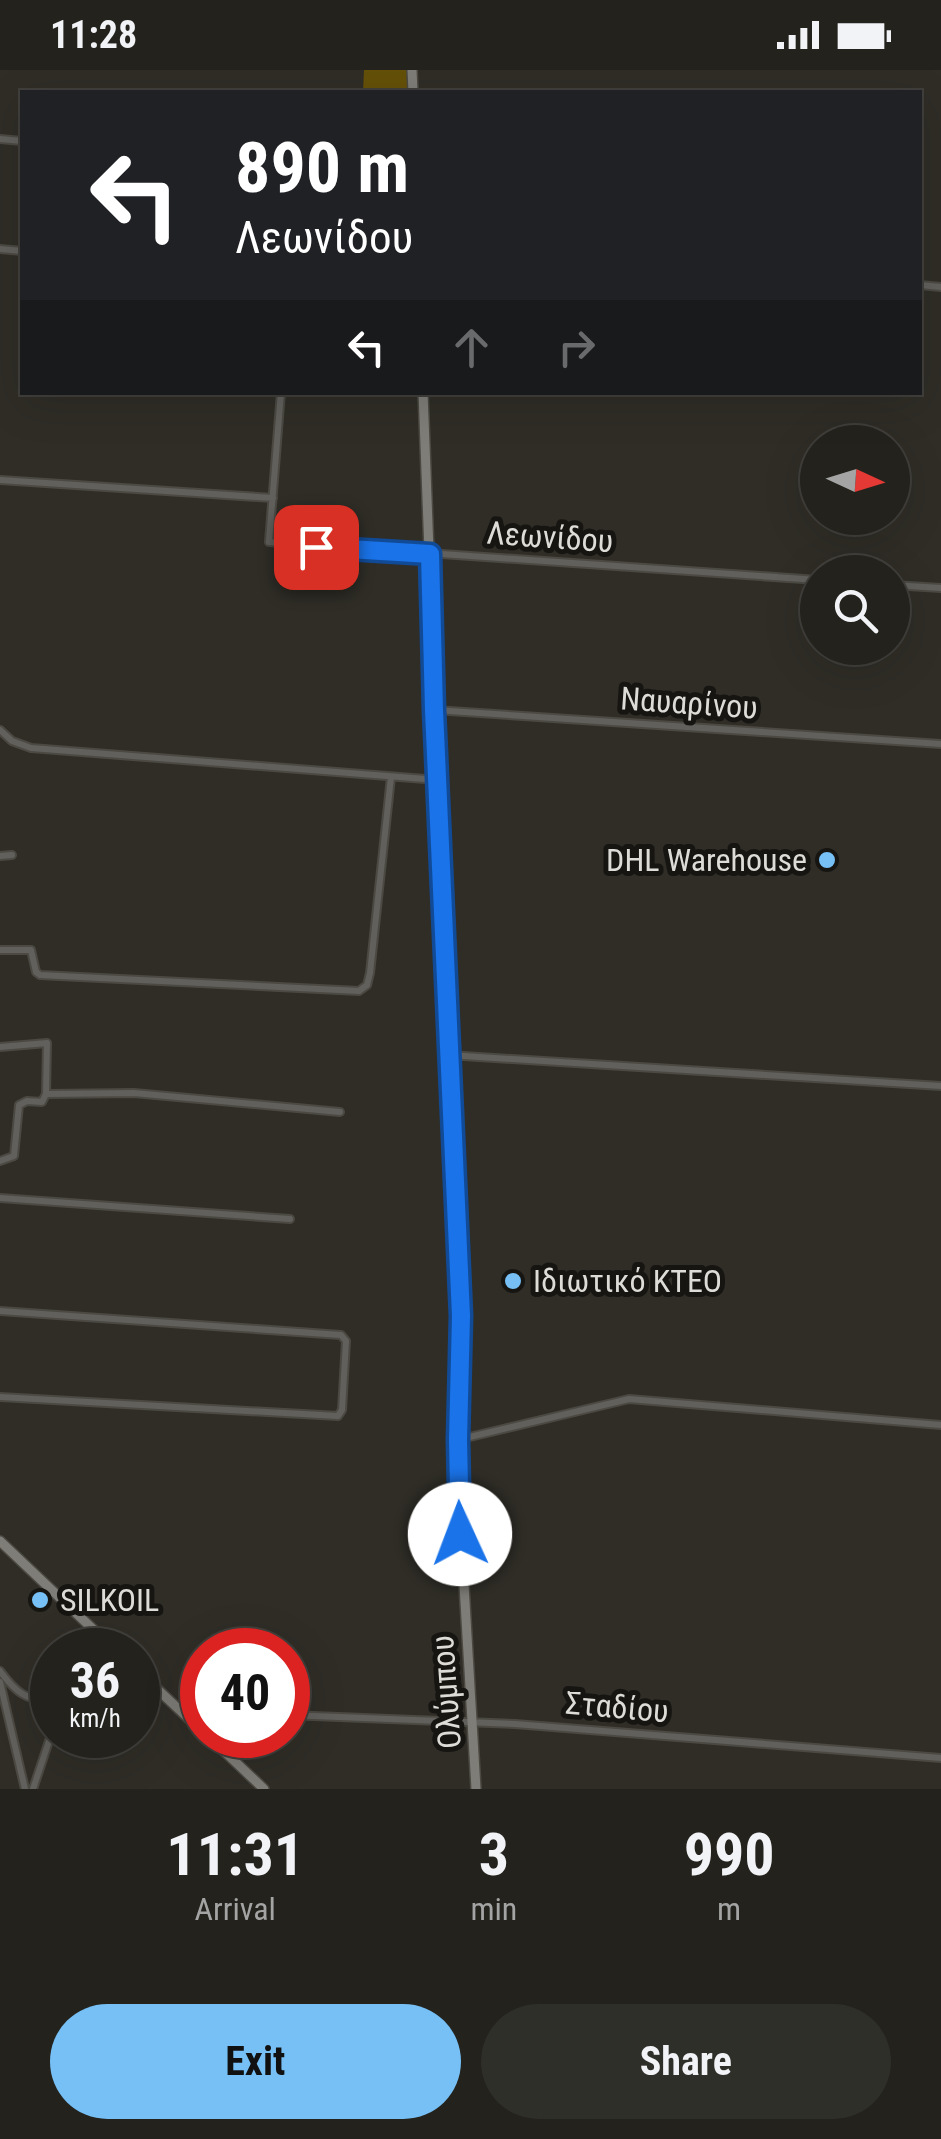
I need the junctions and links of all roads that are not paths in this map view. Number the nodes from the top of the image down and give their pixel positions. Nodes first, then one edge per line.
1 (281, 395) edge
2 (423, 395) edge
3 (0, 480) edge
4 (273, 498) junction
5 (430, 554) junction
6 (800, 579) edge
7 (910, 585) edge
8 (941, 588) edge
9 (434, 710) junction
10 (0, 730) edge
11 (941, 744) edge
12 (390, 776) junction
13 (439, 780) junction
14 (12, 855) dead end
15 (0, 856) edge
16 (0, 950) edge
17 (0, 1046) edge
18 (448, 1055) junction
19 (941, 1086) edge
20 (46, 1094) junction
21 (340, 1112) dead end
22 (0, 1161) edge
23 (0, 1198) edge
24 (290, 1219) dead end
25 (0, 1311) edge
26 (0, 1398) edge
27 (941, 1425) edge
28 (458, 1440) junction
29 (0, 1541) edge
30 (91, 1628) edge
31 (0, 1670) edge
32 (0, 1682) edge
33 (160, 1691) edge
34 (30, 1699) edge
35 (180, 1709) edge
36 (310, 1716) edge
37 (474, 1722) junction
38 (43, 1758) edge
39 (231, 1758) edge
40 (941, 1758) edge
41 (25, 1789) edge
42 (33, 1789) edge
43 (264, 1789) edge
44 (476, 1789) edge

1 - 4 street
2 - 5 street, Ολύμπου
3 - 4 street
4 - 5 street, Λεωνίδου
5 - 6 street, Λεωνίδου
5 - 9 street, Ολύμπου
7 - 8 street
9 - 11 street, Ναυαρίνου
9 - 13 street, Ολύμπου
10 - 12 street
12 - 13 street
12 - 16 street
13 - 18 street, Ολύμπου
14 - 15 street
17 - 20 street
18 - 19 street
18 - 28 street, Ολύμπου
20 - 21 street
20 - 22 street
23 - 24 street
25 - 26 street
27 - 28 street
28 - 37 street, Ολύμπου
29 - 30 street
31 - 34 street
32 - 41 street
33 - 35 street
36 - 37 street, Σταδίου
37 - 40 street, Σταδίου
37 - 44 street, Ολύμπου
38 - 42 street
39 - 43 street

